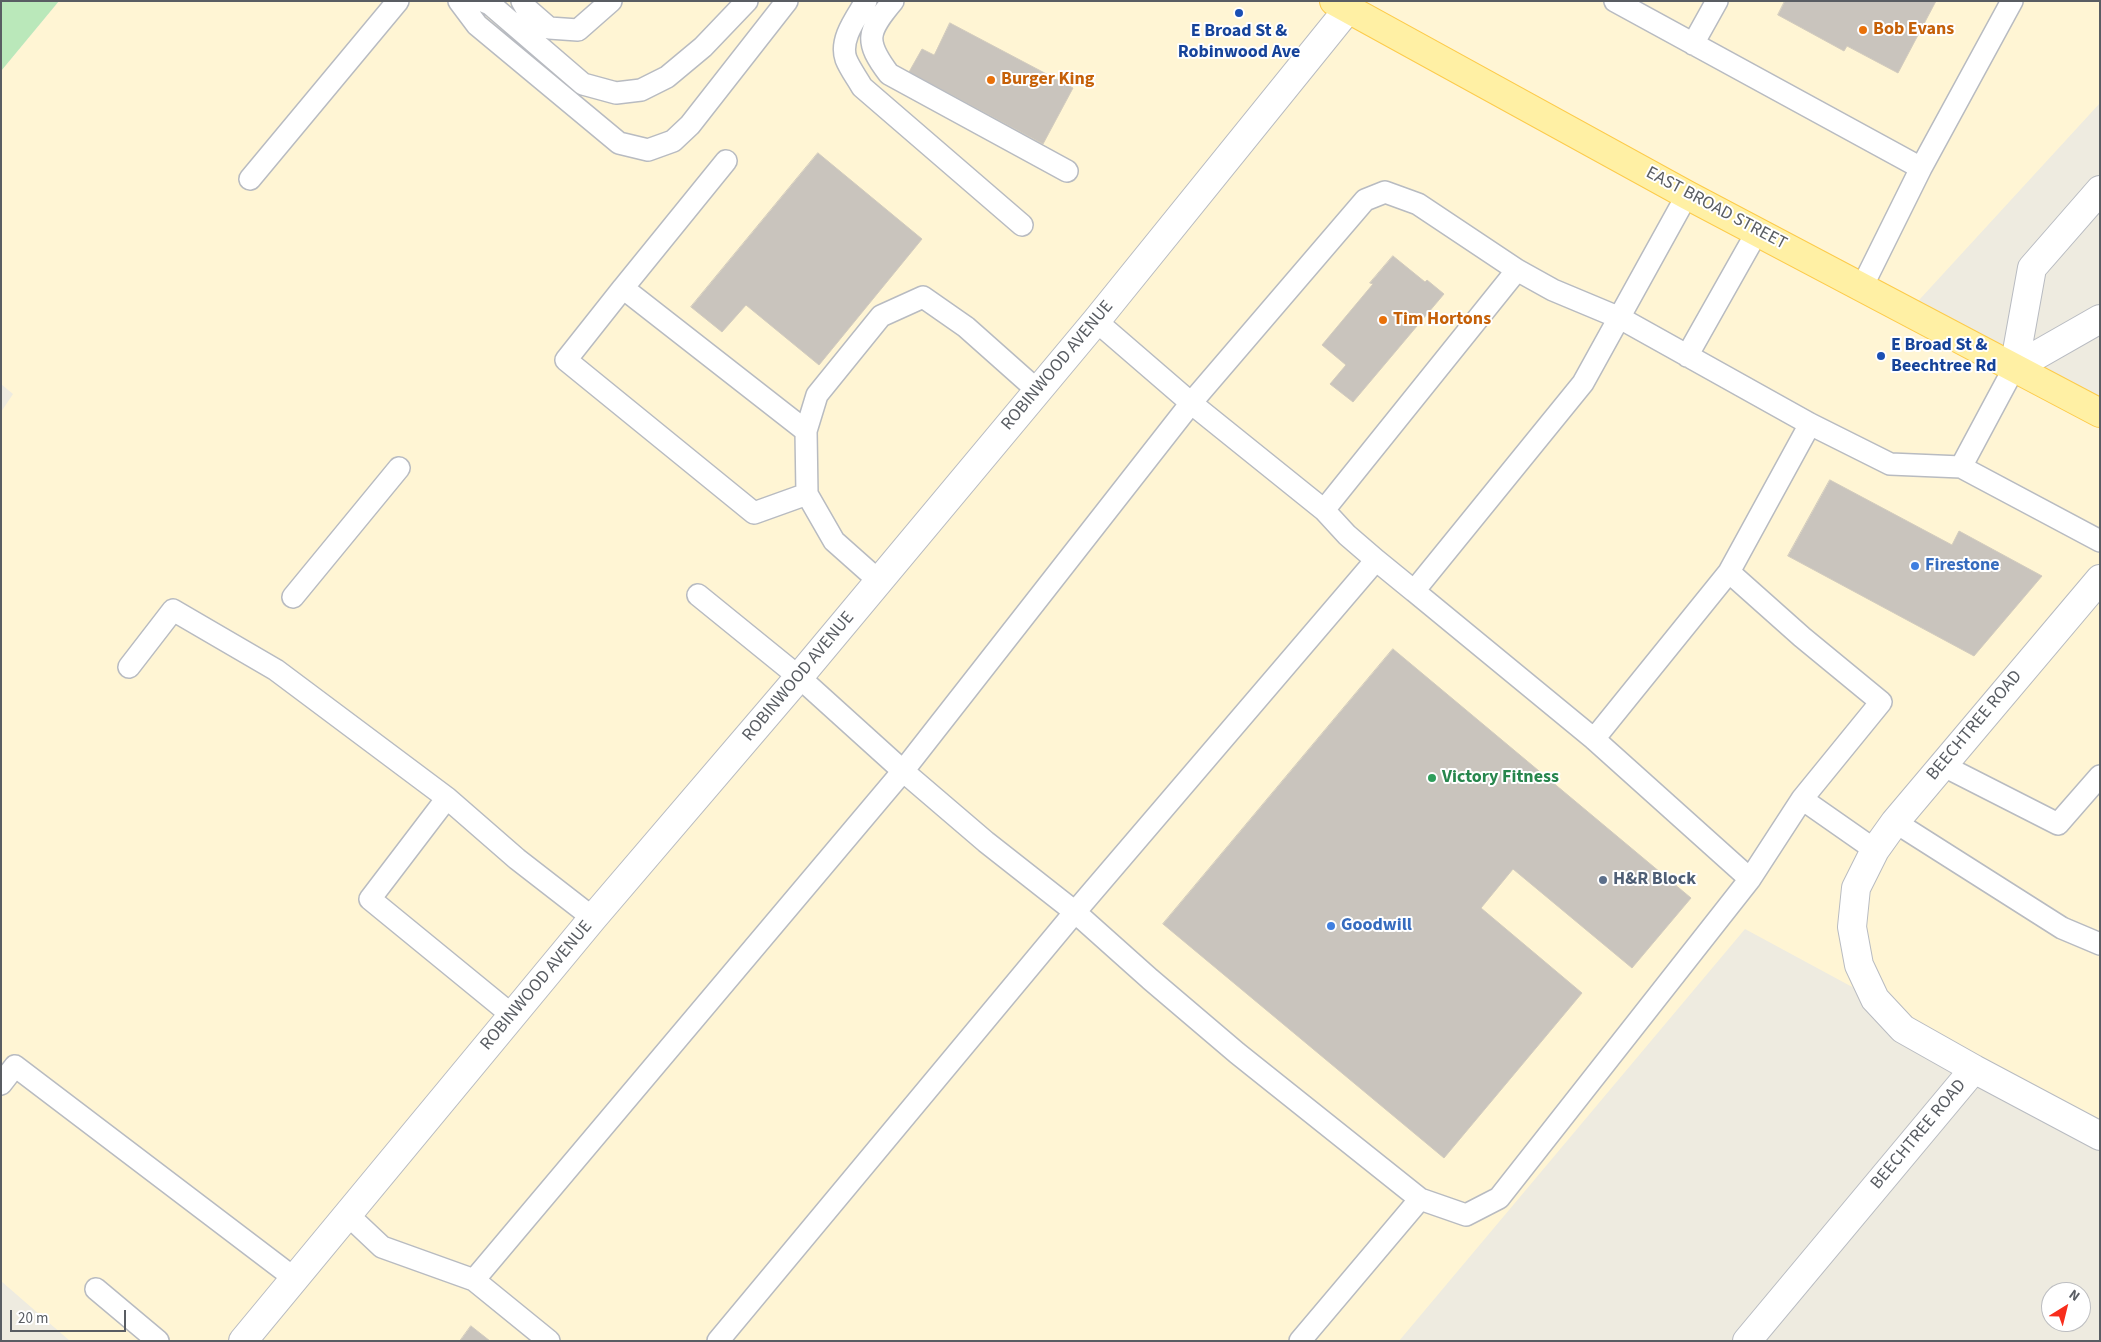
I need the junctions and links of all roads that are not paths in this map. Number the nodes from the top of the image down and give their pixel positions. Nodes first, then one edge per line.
1 (398, 1) edge
2 (459, 1) edge
3 (483, 1) edge
4 (522, 1) edge
5 (611, 1) edge
6 (747, 1) edge
7 (787, 1) edge
8 (866, 1) edge
9 (893, 1) edge
10 (1615, 1) edge
11 (1717, 1) edge
12 (2012, 1) edge
13 (1345, 4) edge
14 (1693, 44) junction
15 (726, 161) dead end
16 (1921, 168) junction
17 (1067, 171) dead end
18 (250, 179) dead end
19 (2100, 190) edge
20 (1687, 195) junction
21 (1022, 225) dead end
22 (1757, 232) junction
23 (1517, 270) junction
24 (1862, 287) junction
25 (623, 288) junction
26 (1620, 318) junction
27 (2100, 319) edge
28 (1096, 321) junction
29 (1687, 356) junction
30 (2014, 368) junction
31 (1038, 391) junction
32 (1191, 403) junction
33 (2100, 413) edge
34 (1810, 424) junction
35 (806, 431) junction
36 (1961, 467) junction
37 (399, 468) dead end
38 (807, 494) junction
39 (1324, 510) junction
40 (2100, 541) edge
41 (1376, 560) junction
42 (1729, 572) junction
43 (2100, 579) edge
44 (880, 581) junction
45 (1414, 591) junction
46 (698, 595) dead end
47 (293, 597) dead end
48 (128, 668) dead end
49 (799, 677) junction
50 (1594, 739) junction
51 (1942, 765) junction
52 (903, 771) junction
53 (2100, 776) edge
54 (447, 798) junction
55 (1802, 799) junction
56 (1895, 822) junction
57 (1875, 850) junction
58 (1750, 879) junction
59 (1075, 912) junction
60 (593, 918) junction
61 (2100, 944) edge
62 (513, 1016) junction
63 (1974, 1069) junction
64 (1, 1084) edge
65 (2100, 1136) edge
66 (1420, 1199) junction
67 (348, 1215) junction
68 (294, 1278) junction
69 (474, 1280) junction
70 (96, 1289) dead end
71 (158, 1341) edge
72 (243, 1341) edge
73 (549, 1341) edge
74 (718, 1341) edge
75 (1300, 1341) edge
76 (1747, 1341) edge

1 - 18 lane
2 - 7 lane
3 - 6 lane
4 - 5 lane
8 - 21 lane
9 - 17 lane
10 - 14 lane
11 - 14 lane
12 - 16 lane
13 - 20 main road, EAST BROAD STREET
13 - 28 street, ROBINWOOD AVENUE
14 - 16 lane
15 - 25 lane
16 - 24 lane
19 - 30 street
20 - 22 main road, EAST BROAD STREET
20 - 26 lane
22 - 24 main road, EAST BROAD STREET
22 - 29 lane
23 - 26 lane
23 - 32 lane
23 - 39 lane
24 - 30 main road, EAST BROAD STREET
25 - 35 lane
25 - 38 lane
26 - 29 lane
26 - 45 lane
27 - 30 street
28 - 31 street, ROBINWOOD AVENUE
28 - 32 lane
29 - 34 lane
30 - 33 main road, EAST BROAD STREET
30 - 36 lane
31 - 35 lane
31 - 44 street, ROBINWOOD AVENUE
32 - 39 lane
32 - 52 lane
34 - 36 lane
34 - 42 lane
35 - 38 lane
36 - 40 lane
37 - 47 lane
38 - 44 lane
39 - 41 lane
41 - 45 lane
41 - 59 lane
42 - 50 lane
42 - 55 lane
43 - 51 street, BEECHTREE ROAD
44 - 49 street, ROBINWOOD AVENUE
45 - 50 lane
46 - 49 lane
48 - 54 lane
49 - 52 lane
49 - 60 street, ROBINWOOD AVENUE
50 - 58 lane
51 - 53 lane
51 - 56 street, BEECHTREE ROAD
52 - 59 lane
52 - 69 lane
54 - 60 lane
54 - 62 lane
55 - 57 lane
55 - 58 lane
56 - 57 street, BEECHTREE ROAD
56 - 61 lane
57 - 63 street, BEECHTREE ROAD
58 - 66 lane
59 - 66 lane
59 - 74 lane
60 - 62 street, ROBINWOOD AVENUE
62 - 67 street, ROBINWOOD AVENUE
63 - 65 street
63 - 76 street, BEECHTREE ROAD
64 - 68 lane
66 - 75 lane
67 - 68 street, ROBINWOOD AVENUE
67 - 69 lane
68 - 72 street, ROBINWOOD AVENUE
69 - 73 lane
70 - 71 lane

